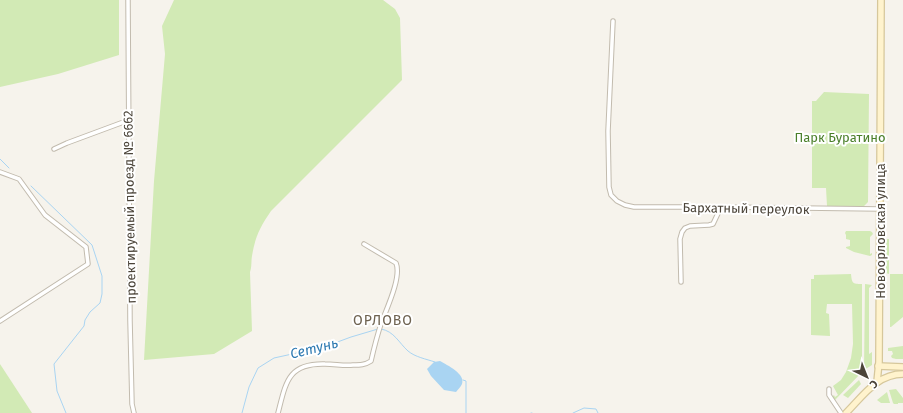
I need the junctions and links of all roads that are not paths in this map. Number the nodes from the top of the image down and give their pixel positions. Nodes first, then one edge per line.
1 (128, 0) edge
2 (881, 0) edge
3 (613, 21) dead end
4 (128, 120) junction
5 (54, 149) dead end
6 (0, 172) edge
7 (720, 207) junction
8 (880, 209) junction
9 (364, 244) dead end
10 (681, 282) dead end
11 (0, 321) edge
12 (878, 366) junction
13 (903, 367) edge
14 (903, 374) edge
15 (877, 382) junction
16 (829, 389) dead end
17 (134, 413) edge
18 (278, 413) edge
19 (842, 413) edge
20 (846, 413) edge

1 - 4 street, проектируемый проезд № 6662
2 - 8 street, Новоорловская улица
3 - 7 street, Бархатный переулок
4 - 5 street
4 - 17 street, проектируемый проезд № 6662
6 - 11 street
7 - 8 street, Бархатный переулок
7 - 10 street
8 - 12 street, Новоорловская улица
9 - 18 street
12 - 13 street
12 - 15 street, Новоорловская улица
14 - 15 street
15 - 20 street
16 - 19 street

